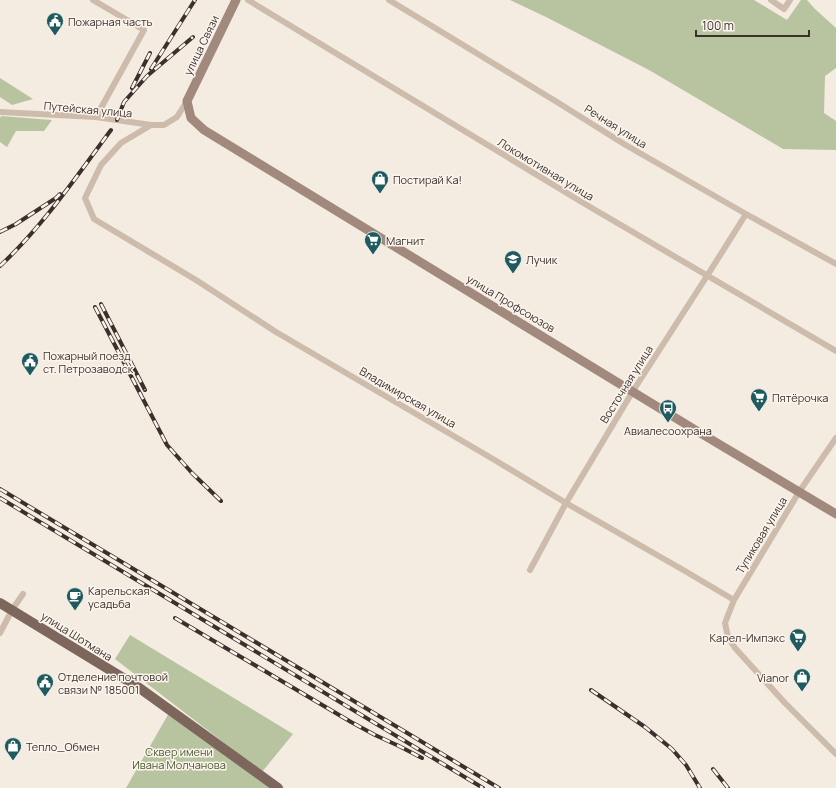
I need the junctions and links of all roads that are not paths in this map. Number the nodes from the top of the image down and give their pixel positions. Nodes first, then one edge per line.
1 (93, 0) edge
2 (236, 0) edge
3 (248, 0) edge
4 (389, 0) edge
5 (771, 0) edge
6 (790, 0) edge
7 (187, 101) junction
8 (0, 112) edge
9 (96, 117) junction
10 (151, 125) junction
11 (746, 214) junction
12 (836, 264) edge
13 (707, 276) junction
14 (836, 351) edge
15 (633, 391) junction
16 (836, 438) edge
17 (799, 492) junction
18 (566, 504) junction
19 (836, 514) edge
20 (530, 570) dead end
21 (23, 594) dead end
22 (734, 600) junction
23 (0, 603) edge
24 (12, 610) junction
25 (0, 633) edge
26 (836, 754) edge
27 (278, 788) edge

1 - 9 street
2 - 7 main road, улица Связи
3 - 13 street, Локомотивная улица
4 - 11 street, Речная улица
5 - 6 street
7 - 10 street, Путейская улица
7 - 15 main road, улица Профсоюзов
8 - 9 street, Путейская улица
9 - 10 street, Путейская улица
10 - 18 street, Владимирская улица
11 - 12 street, Речная улица
11 - 13 street, Восточная улица
13 - 14 street, Локомотивная улица
13 - 15 street, Восточная улица
15 - 17 main road, улица Профсоюзов
15 - 18 street, Восточная улица
16 - 17 street, Тупиковая улица
17 - 19 main road, улица Профсоюзов
17 - 22 street, Тупиковая улица
18 - 20 street, Восточная улица
18 - 22 street, Владимирская улица
21 - 24 street
22 - 26 street, Тупиковая улица
23 - 24 main road, улица Шотмана
24 - 25 street
24 - 27 main road, улица Шотмана

